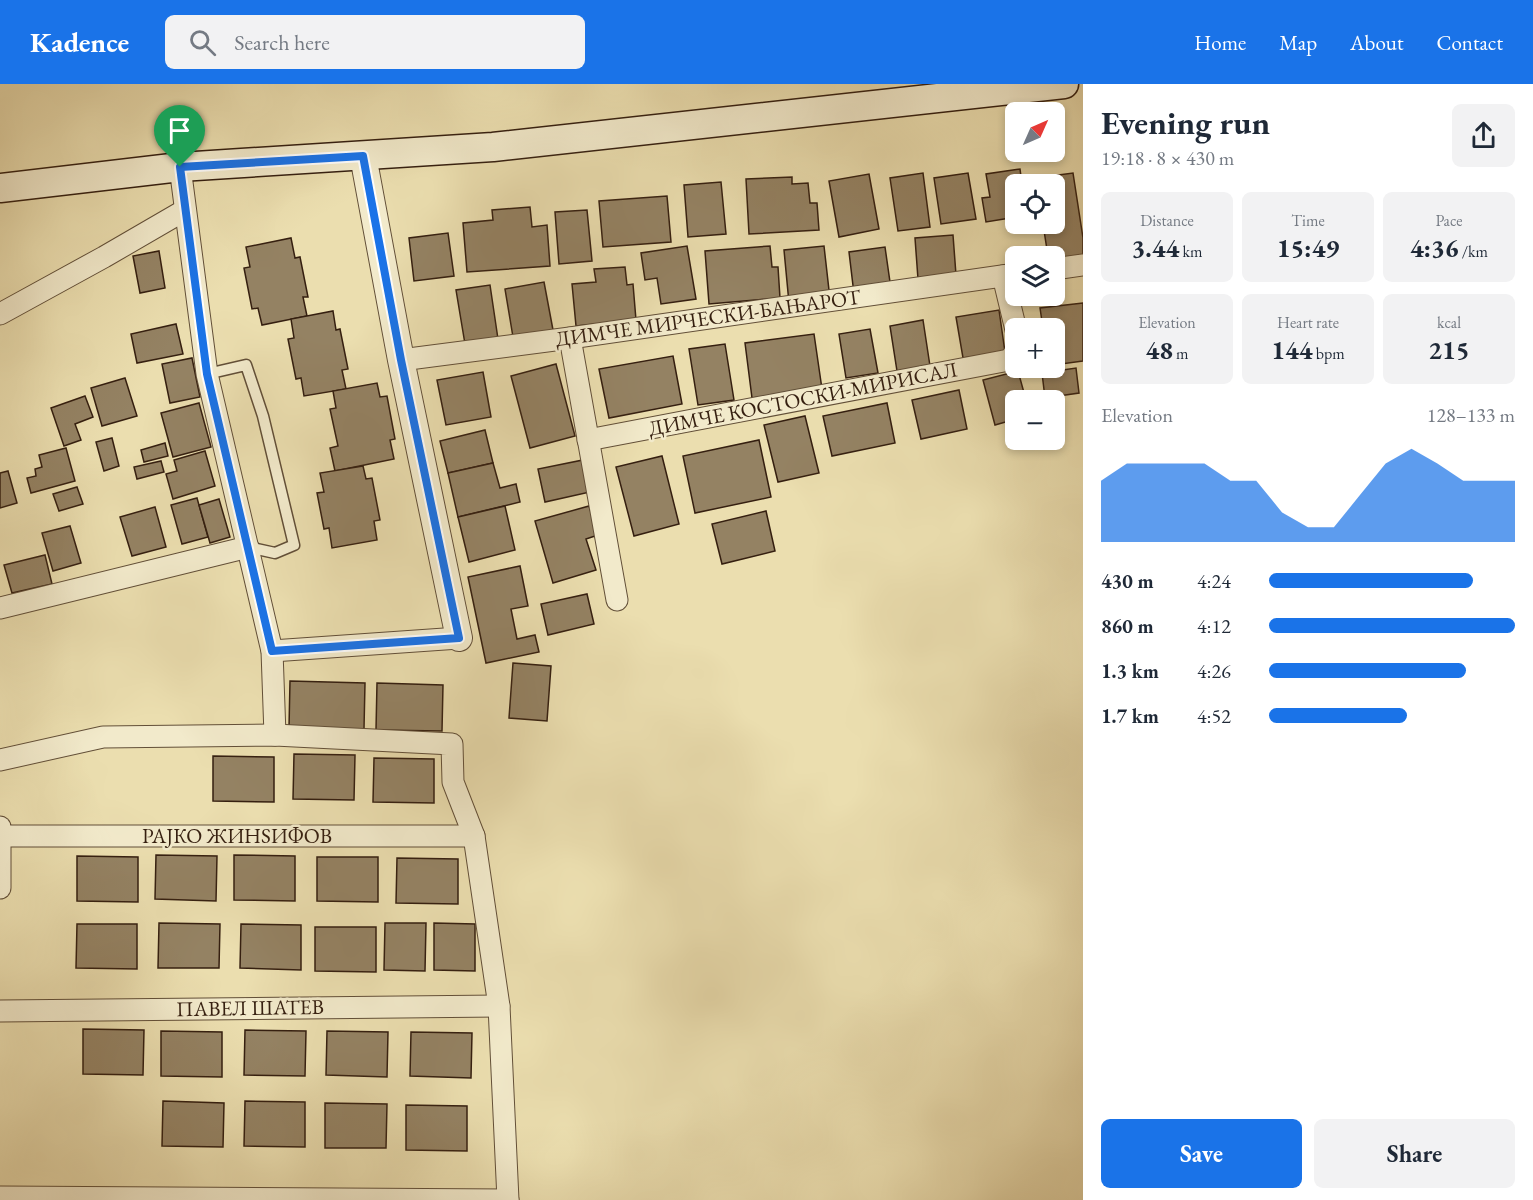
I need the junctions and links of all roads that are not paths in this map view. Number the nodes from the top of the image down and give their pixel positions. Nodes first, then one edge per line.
1 (1064, 84) edge
2 (363, 156) junction
3 (180, 167) junction
4 (0, 188) edge
5 (185, 210) junction
6 (1083, 264) edge
7 (1065, 266) edge
8 (1005, 276) edge
9 (0, 314) edge
10 (570, 338) junction
11 (401, 360) junction
12 (1005, 361) edge
13 (207, 374) junction
14 (588, 440) junction
15 (248, 547) junction
16 (617, 600) dead end
17 (0, 608) edge
18 (459, 638) joint
19 (272, 651) junction
20 (275, 735) junction
21 (0, 760) edge
22 (0, 827) edge
23 (1, 836) edge
24 (474, 836) junction
25 (0, 888) edge
26 (499, 1006) junction
27 (0, 1011) edge
28 (0, 1197) edge
29 (508, 1200) edge

1 - 2 main road
2 - 3 main road
2 - 11 street
3 - 4 main road
3 - 5 street
5 - 9 street
5 - 13 street
6 - 7 street
8 - 10 street, ДИМЧЕ МИРЧЕСКИ-БАЊАРОТ
10 - 11 street, ДИМЧЕ МИРЧЕСКИ-БАЊАРОТ
10 - 14 street
11 - 18 street
12 - 14 street, ДИМЧЕ КОСТОСКИ-МИРИСАЛ
13 - 15 street
13 - 15 lane
14 - 16 street
15 - 17 street
15 - 19 street
18 - 19 street
19 - 20 street
20 - 21 street
20 - 24 street
22 - 23 street
23 - 24 street, РАЈКО ЖИНЅИФОВ
23 - 25 street
24 - 26 street
26 - 27 street, ПАВЕЛ ШАТЕВ
26 - 29 street
28 - 29 street

